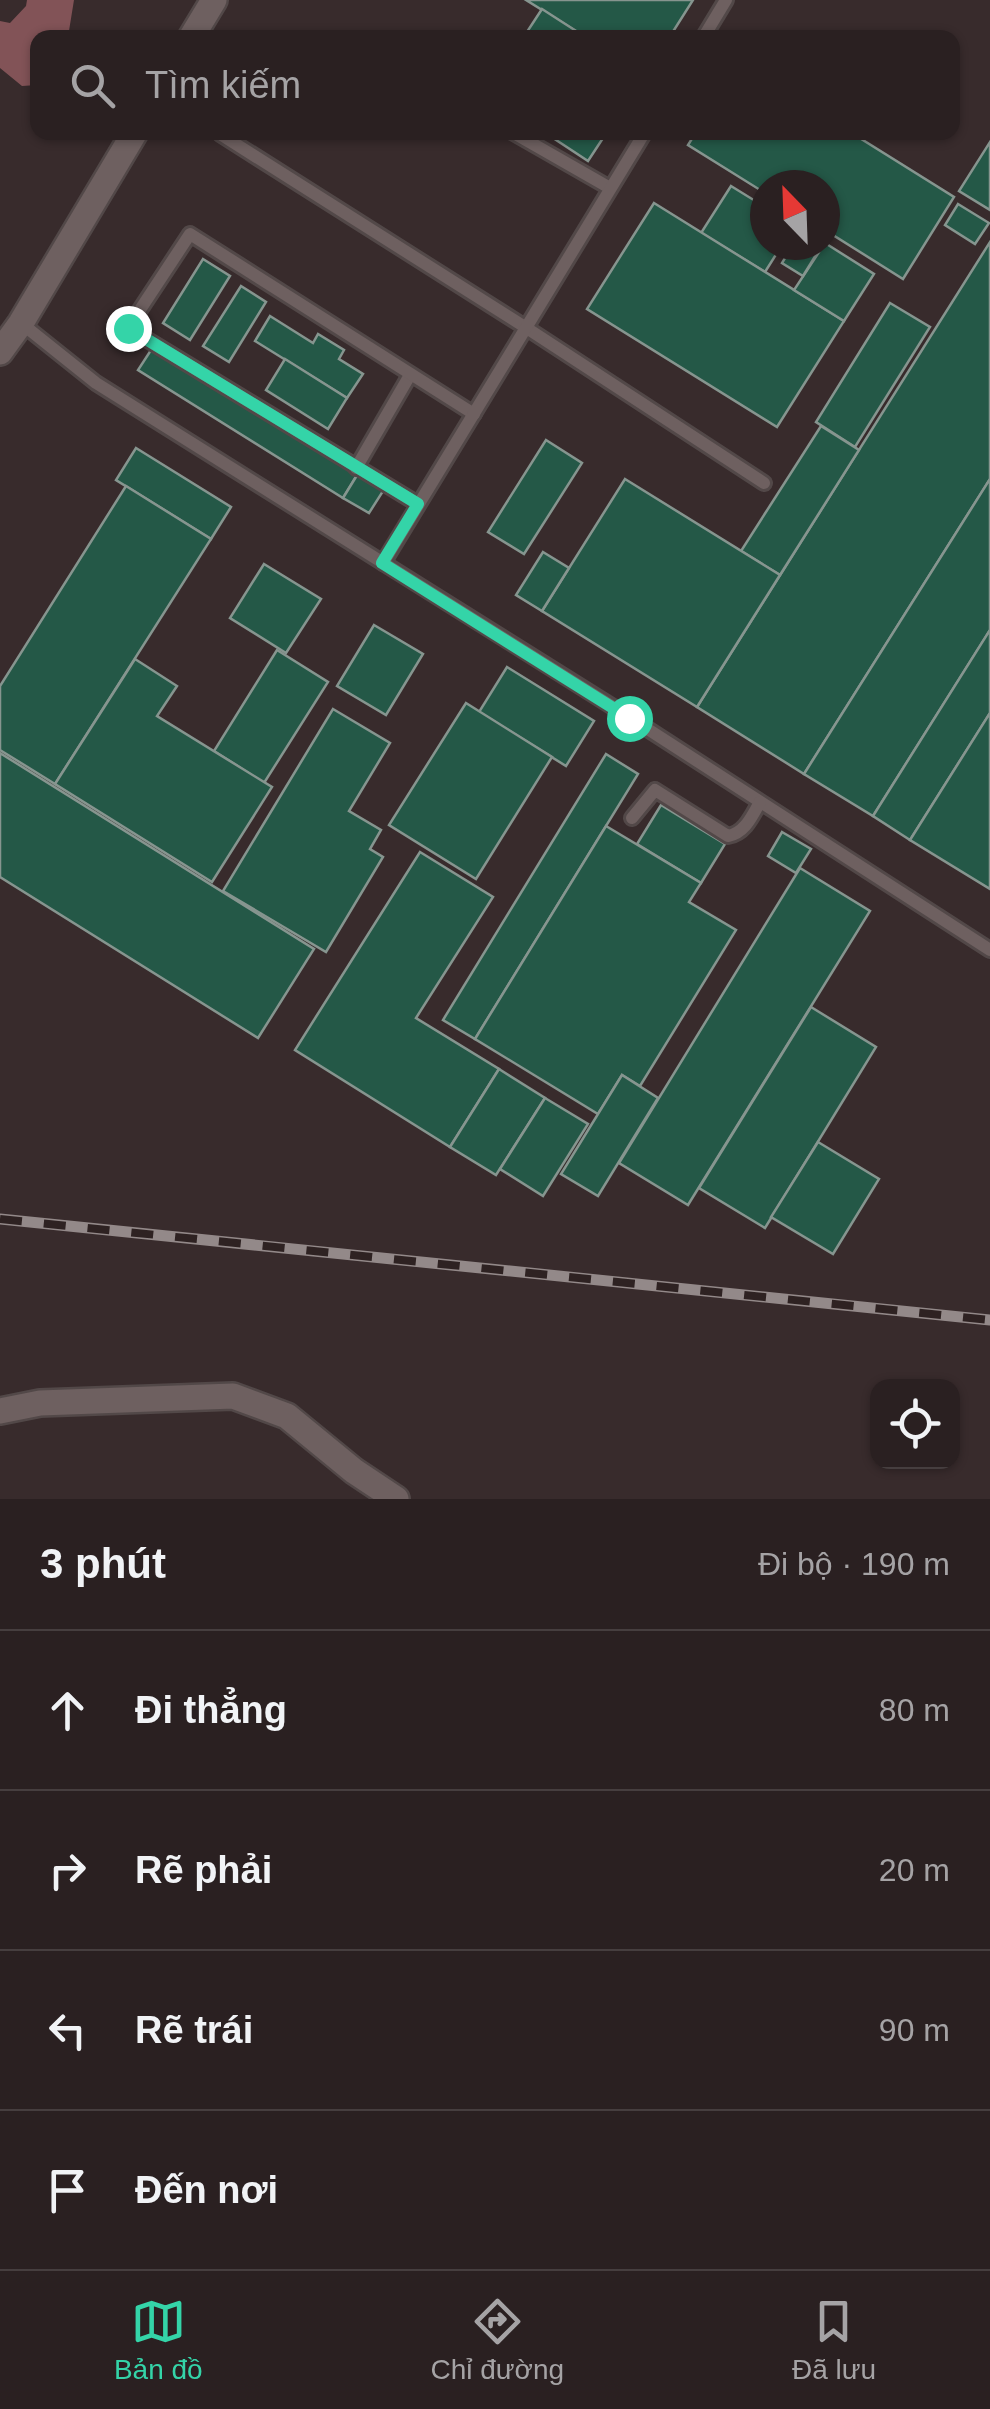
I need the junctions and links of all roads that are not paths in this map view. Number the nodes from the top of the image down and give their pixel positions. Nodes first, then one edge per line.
1 (214, 0) edge
2 (726, 0) edge
3 (197, 30) edge
4 (708, 30) edge
5 (130, 140) edge
6 (229, 140) edge
7 (526, 140) edge
8 (640, 140) edge
9 (610, 188) junction
10 (21, 324) junction
11 (525, 327) junction
12 (0, 352) edge
13 (410, 375) junction
14 (474, 414) junction
15 (356, 468) junction
16 (764, 483) dead end
17 (418, 504) junction
18 (382, 563) junction
19 (760, 802) junction
20 (632, 818) dead end
21 (990, 950) edge
22 (0, 1411) edge
23 (396, 1499) edge

1 - 3 street
2 - 4 lane
5 - 10 street
6 - 11 lane
7 - 9 lane
8 - 9 lane
9 - 11 lane
10 - 12 street
10 - 18 lane
11 - 14 lane
11 - 16 lane
13 - 14 lane
13 - 15 lane
13 - 15 lane
14 - 17 lane
15 - 17 lane
17 - 18 lane
18 - 19 lane
19 - 20 lane
19 - 21 lane
22 - 23 street

